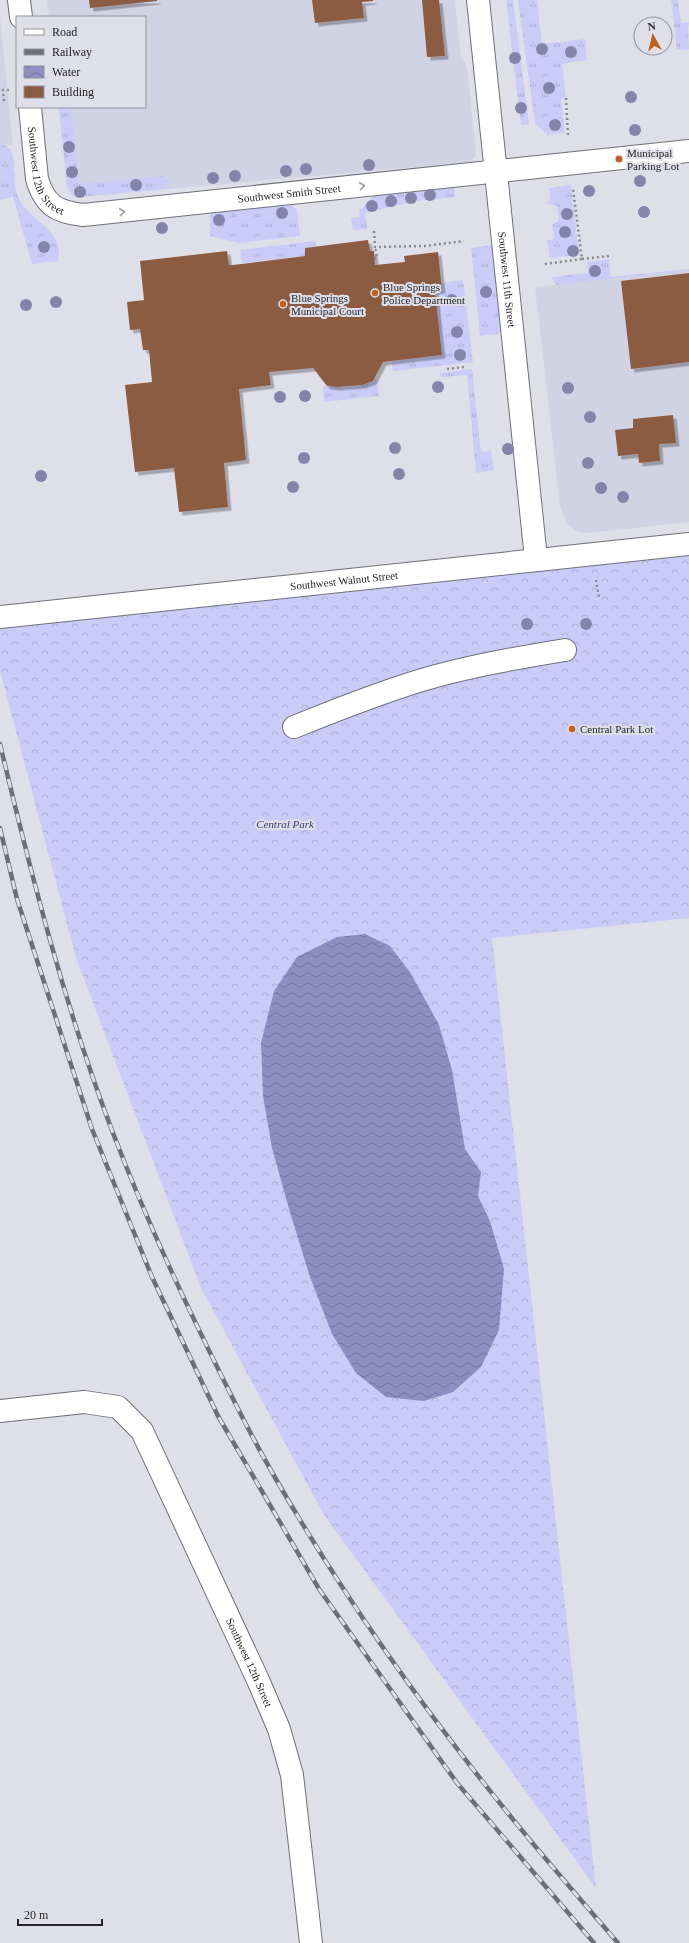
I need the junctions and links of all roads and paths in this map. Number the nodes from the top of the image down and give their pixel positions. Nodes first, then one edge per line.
1 (19, 0) edge
2 (478, 0) edge
3 (20, 16) edge
4 (566, 98) dead end
5 (30, 108) edge
6 (568, 136) dead end
7 (689, 151) edge
8 (496, 171) junction
9 (573, 188) dead end
10 (83, 216) joint
11 (374, 231) dead end
12 (464, 241) dead end
13 (375, 246) junction
14 (608, 256) dead end
15 (374, 258) dead end
16 (582, 259) junction
17 (545, 264) dead end
18 (464, 367) dead end
19 (447, 369) dead end
20 (689, 544) edge
21 (536, 559) junction
22 (596, 580) dead end
23 (599, 597) dead end
24 (0, 617) edge
25 (565, 650) dead end
26 (294, 727) dead end
27 (0, 1410) edge
28 (311, 1943) edge

1 - 3 street
2 - 8 street, Southwest 11th Street
4 - 6 path
5 - 10 street, Southwest 12th Street
7 - 8 street, Southwest Smith Street
10 -> 8 street, Southwest Smith Street
8 - 21 street, Southwest 11th Street
9 - 16 path
11 - 13 path
12 - 13 path
13 - 15 path
14 - 16 path
16 - 17 path
18 - 19 path
20 - 21 street, Southwest Walnut Street
21 - 24 street, Southwest Walnut Street
22 - 23 path
25 - 26 street
27 - 28 street, Southwest 12th Street

